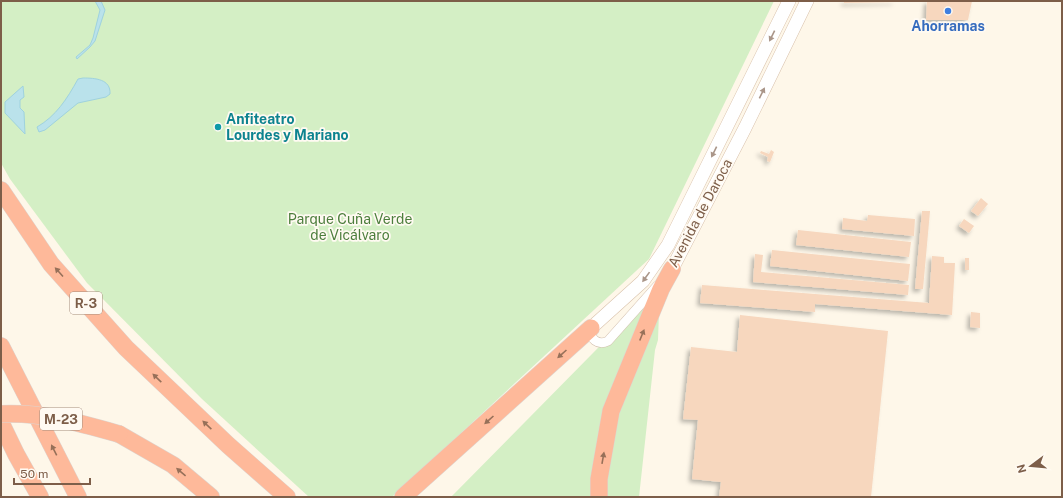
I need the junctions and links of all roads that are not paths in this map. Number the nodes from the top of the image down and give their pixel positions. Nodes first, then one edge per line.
1 (789, 1) edge
2 (807, 1) edge
3 (1, 190) edge
4 (672, 269) junction
5 (591, 328) junction
6 (1, 346) edge
7 (1, 414) edge
8 (1, 423) edge
9 (228, 446) junction
10 (40, 497) edge
11 (78, 497) edge
12 (211, 497) edge
13 (273, 497) edge
14 (287, 497) edge
15 (403, 497) edge
16 (599, 497) edge

1 -> 5 main road, Avenida de Daroca
4 -> 2 main road, Avenida de Daroca
9 -> 3 highway, R-3
4 - 5 street, Avenida de Daroca
16 -> 4 highway
5 -> 15 highway
11 -> 6 highway
12 -> 7 highway, M-23, bridge
8 - 10 highway
9 - 13 highway, R-3
9 - 14 highway

